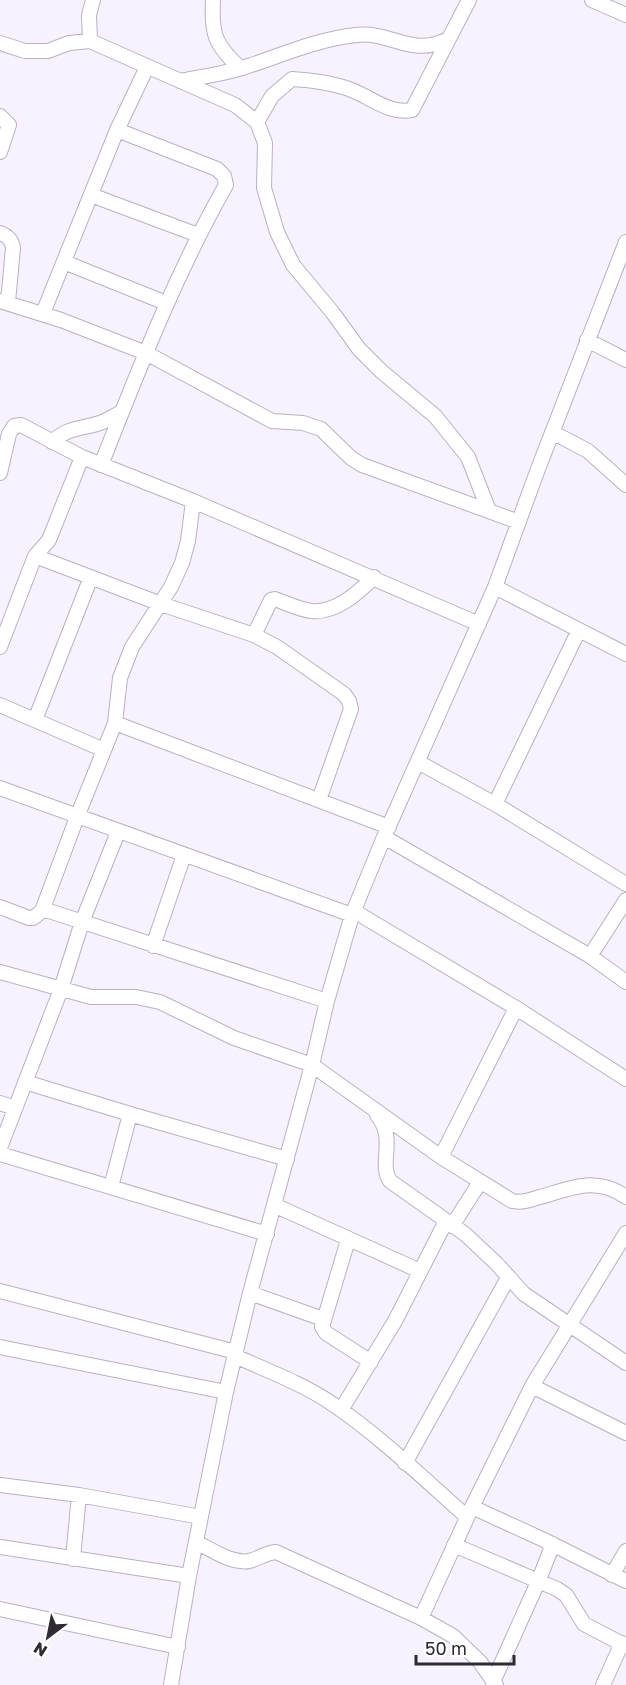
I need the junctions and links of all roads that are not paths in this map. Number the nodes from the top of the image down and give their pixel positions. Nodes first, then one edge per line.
1 (93, 0) edge
2 (213, 0) edge
3 (469, 0) edge
4 (592, 0) edge
5 (626, 15) edge
6 (449, 39) junction
7 (90, 41) junction
8 (0, 43) edge
9 (147, 67) junction
10 (240, 68) junction
11 (180, 81) junction
12 (0, 117) edge
13 (257, 122) junction
14 (117, 130) junction
15 (0, 152) edge
16 (91, 195) junction
17 (0, 233) edge
18 (198, 235) junction
19 (626, 242) edge
20 (64, 262) junction
21 (4, 301) edge
22 (166, 303) junction
23 (43, 313) junction
24 (587, 340) junction
25 (146, 353) junction
26 (626, 360) edge
27 (122, 412) junction
28 (552, 432) junction
29 (52, 442) junction
30 (82, 457) junction
31 (101, 465) junction
32 (0, 473) edge
33 (626, 485) edge
34 (193, 501) junction
35 (489, 511) junction
36 (519, 522) junction
37 (35, 556) junction
38 (91, 577) junction
39 (374, 578) junction
40 (495, 587) junction
41 (160, 604) junction
42 (479, 624) junction
43 (579, 630) junction
44 (254, 635) junction
45 (0, 647) edge
46 (626, 654) edge
47 (0, 705) edge
48 (35, 720) junction
49 (115, 723) junction
50 (104, 750) junction
51 (418, 762) junction
52 (0, 788) edge
53 (319, 801) junction
54 (495, 804) junction
55 (77, 817) junction
56 (118, 831) junction
57 (386, 832) junction
58 (184, 855) junction
59 (625, 880) edge
60 (626, 900) edge
61 (0, 907) edge
62 (42, 911) junction
63 (353, 913) junction
64 (82, 922) junction
65 (153, 946) junction
66 (591, 956) junction
67 (0, 972) edge
68 (626, 982) edge
69 (61, 989) junction
70 (327, 1001) junction
71 (516, 1008) junction
72 (312, 1065) junction
73 (626, 1079) edge
74 (25, 1082) junction
75 (0, 1103) edge
76 (15, 1108) junction
77 (372, 1108) junction
78 (130, 1114) junction
79 (0, 1148) edge
80 (0, 1154) edge
81 (441, 1157) junction
82 (287, 1159) junction
83 (480, 1182) junction
84 (111, 1187) junction
85 (626, 1197) edge
86 (274, 1206) junction
87 (449, 1223) junction
88 (626, 1233) edge
89 (267, 1234) junction
90 (348, 1240) junction
91 (420, 1271) junction
92 (508, 1278) junction
93 (0, 1291) edge
94 (250, 1293) junction
95 (323, 1319) junction
96 (569, 1326) junction
97 (0, 1347) edge
98 (235, 1354) junction
99 (371, 1362) junction
100 (626, 1364) edge
101 (532, 1386) junction
102 (226, 1392) junction
103 (341, 1410) junction
104 (626, 1433) edge
105 (405, 1462) junction
106 (0, 1485) edge
107 (79, 1495) junction
108 (469, 1512) junction
109 (201, 1517) junction
110 (196, 1542) junction
111 (553, 1544) junction
112 (454, 1545) junction
113 (0, 1547) edge
114 (626, 1551) edge
115 (73, 1559) junction
116 (612, 1575) junction
117 (189, 1576) junction
118 (626, 1581) edge
119 (538, 1582) junction
120 (0, 1609) edge
121 (421, 1618) junction
122 (624, 1644) edge
123 (178, 1647) junction
124 (489, 1681) edge
125 (171, 1685) edge
126 (603, 1685) edge

1 - 7 street
2 - 10 street
3 - 6 street
4 - 5 street
6 - 10 street
6 - 13 street
7 - 8 street
7 - 9 street
9 - 11 street
9 - 14 street
10 - 11 street
11 - 13 street
12 - 15 street
13 - 35 street
14 - 16 street
14 - 18 street
16 - 18 street
16 - 20 street
17 - 21 street
18 - 22 street
19 - 24 street
20 - 22 street
20 - 23 street
21 - 23 street
22 - 25 street
23 - 25 street
24 - 26 street
24 - 28 street
25 - 27 street
25 - 35 street
27 - 29 street
27 - 31 street
28 - 33 street
28 - 36 street
29 - 30 street
29 - 32 street
30 - 31 street
30 - 37 street
31 - 34 street
34 - 39 street
34 - 41 street
35 - 36 street
36 - 40 street
37 - 38 street
37 - 45 street
38 - 41 street
38 - 48 street
39 - 42 street
39 - 44 street
40 - 42 street
40 - 43 street
41 - 44 street
41 - 49 street
42 - 51 street
43 - 46 street
43 - 54 street
44 - 53 street
47 - 48 street
48 - 50 street
49 - 50 street
49 - 53 street
50 - 55 street
51 - 54 street
51 - 57 street
52 - 55 street
53 - 57 street
54 - 59 street
55 - 56 street
55 - 62 street
56 - 58 street
56 - 64 street
57 - 63 street
57 - 66 street
58 - 63 street
58 - 65 street
60 - 66 street
61 - 62 street
62 - 64 street
63 - 70 street
63 - 71 street
64 - 65 street
64 - 69 street
65 - 70 street
66 - 68 street
67 - 69 street
69 - 72 street
69 - 74 street
70 - 72 street
71 - 73 street
71 - 81 street
72 - 77 street
72 - 82 street
74 - 76 street
74 - 78 street
75 - 76 street
76 - 79 street
77 - 81 street
77 - 87 street
78 - 82 street
78 - 84 street
80 - 84 street
81 - 83 street
82 - 86 street
83 - 85 street
83 - 87 street
84 - 89 street
86 - 89 street
86 - 90 street
87 - 91 street
87 - 92 street
88 - 96 street
89 - 94 street
90 - 91 street
90 - 95 street
91 - 99 street
92 - 96 street
92 - 105 street
93 - 98 street
94 - 95 street
94 - 98 street
95 - 99 street
96 - 100 street
96 - 101 street
97 - 102 street
98 - 102 street
98 - 103 street
99 - 103 street
101 - 104 street
101 - 108 street
102 - 109 street
103 - 105 street
105 - 108 street
106 - 107 street
107 - 109 street
107 - 115 street
108 - 111 street
108 - 112 street
109 - 110 street
110 - 117 street
110 - 121 street
111 - 116 street
111 - 119 street
112 - 119 street
112 - 121 street
113 - 115 street
114 - 116 street
115 - 117 street
116 - 118 street
117 - 123 street
119 - 122 street
119 - 124 street
120 - 123 street
121 - 124 street
122 - 126 street
123 - 125 street

